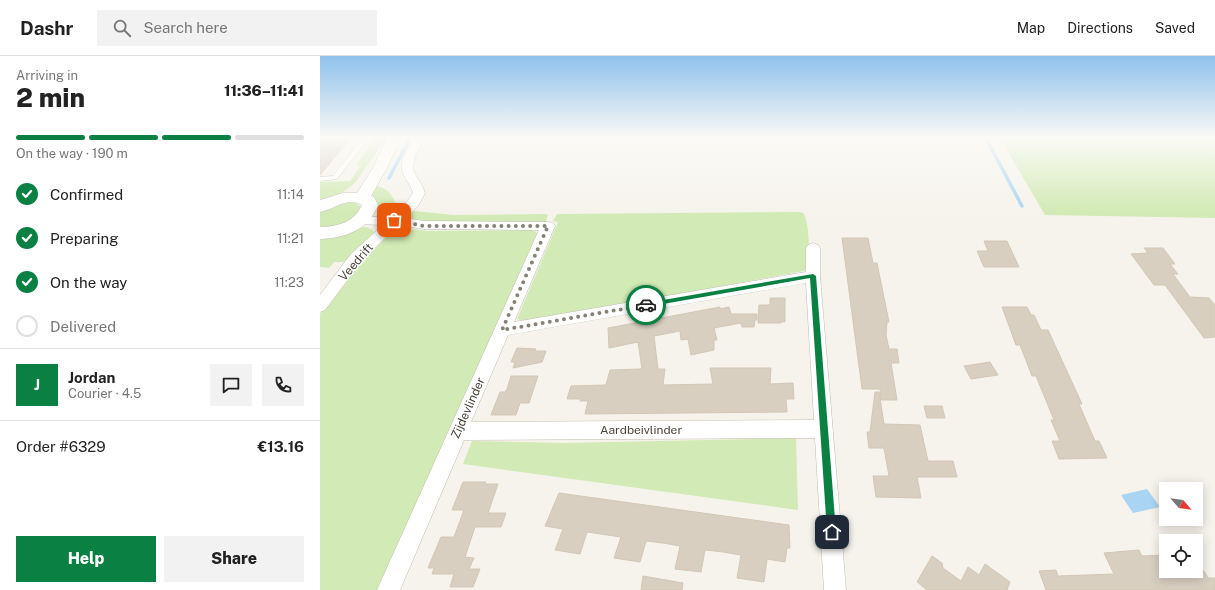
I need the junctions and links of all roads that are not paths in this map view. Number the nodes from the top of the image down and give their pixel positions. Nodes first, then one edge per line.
1 (347, 163) edge
2 (381, 163) edge
3 (409, 163) edge
4 (320, 179) edge
5 (320, 207) edge
6 (359, 207) junction
7 (394, 220) junction
8 (322, 234) edge
9 (813, 248) dead end
10 (813, 276) junction
11 (320, 306) edge
12 (502, 330) junction
13 (824, 429) junction
14 (458, 431) junction
15 (388, 590) edge
16 (835, 590) edge

1 - 4 lane
2 - 6 street
3 - 7 street, Veedrift
5 - 6 street
6 - 7 street
6 - 8 street
7 - 11 street, Veedrift
7 - 12 street, Zijdevlinder
9 - 10 street
10 - 12 street
10 - 13 street
12 - 14 street, Zijdevlinder
13 - 14 street, Aardbeivlinder
13 - 16 street
14 - 15 street, Zijdevlinder

